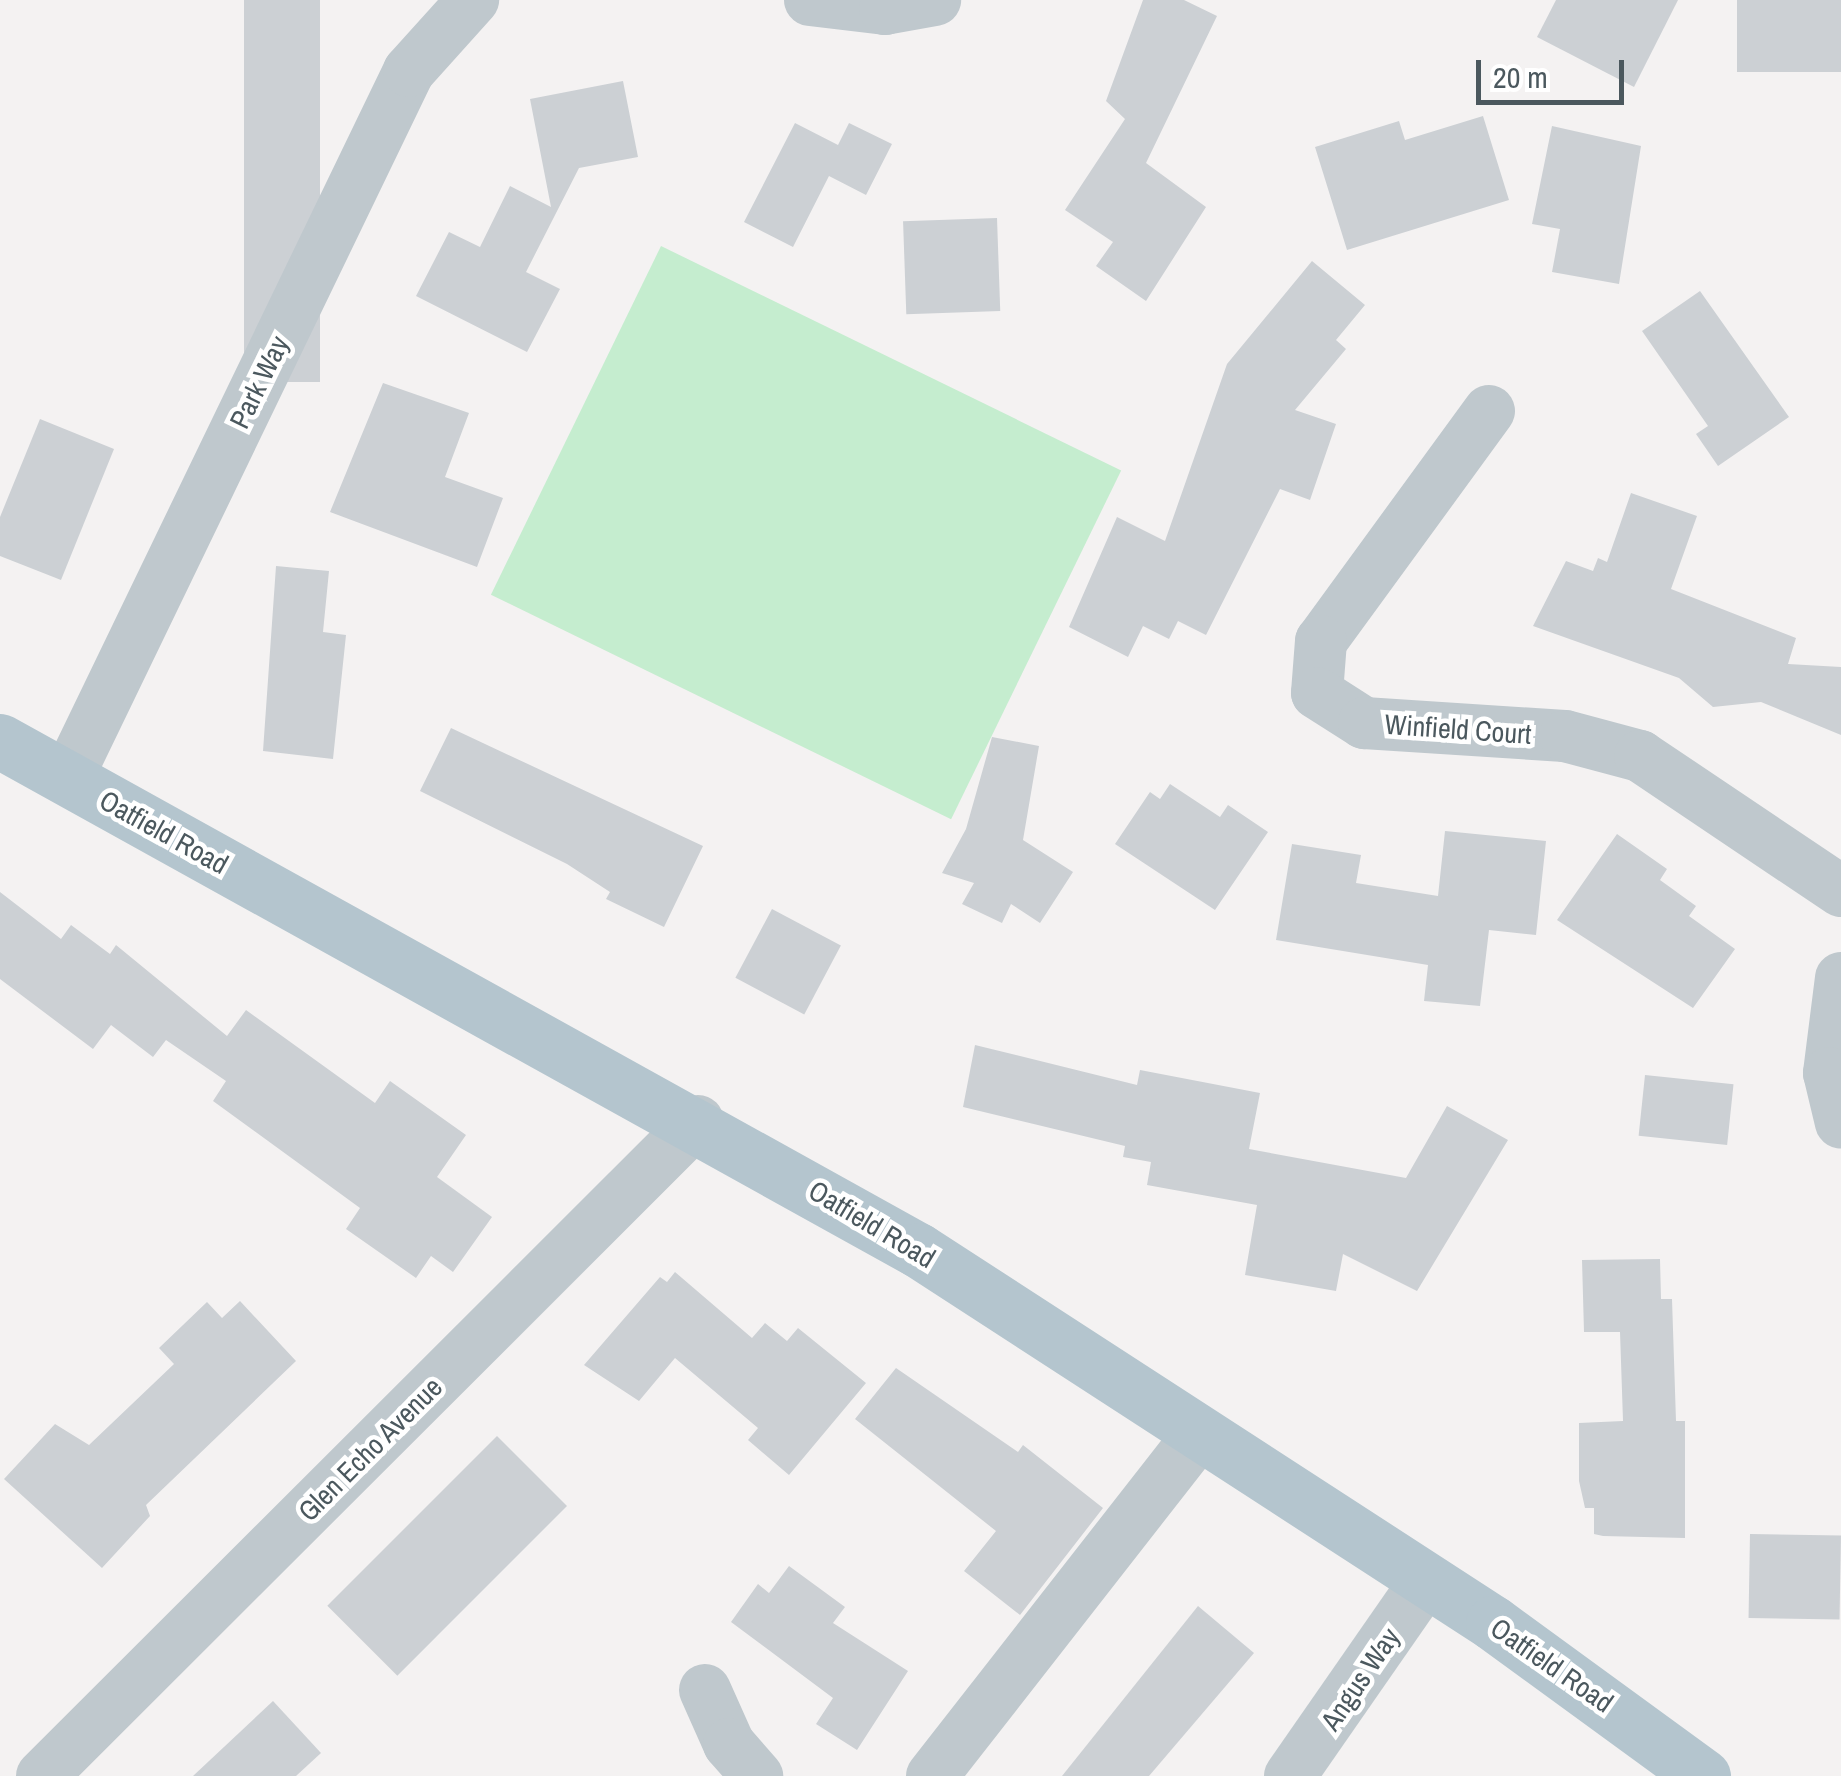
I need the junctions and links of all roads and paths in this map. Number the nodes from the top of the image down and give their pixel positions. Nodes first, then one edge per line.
1 (473, 0) edge
2 (810, 0) edge
3 (935, 0) edge
4 (1489, 411) dead end
5 (0, 740) edge
6 (67, 779) junction
7 (1841, 891) edge
8 (1841, 978) edge
9 (698, 1122) junction
10 (1841, 1123) edge
11 (1200, 1432) junction
12 (1426, 1580) junction
13 (705, 1690) dead end
14 (42, 1776) edge
15 (756, 1776) edge
16 (932, 1776) edge
17 (1290, 1776) edge
18 (1703, 1776) edge

1 - 6 street, Park Way
2 - 3 street
4 - 7 street, Winfield Court
5 - 6 main road, Oatfield Road
6 - 9 main road, Oatfield Road
8 - 10 street
9 - 11 main road, Oatfield Road
9 - 14 street, Glen Echo Avenue
11 - 12 main road, Oatfield Road
11 - 16 street
12 - 17 street, Angus Way
12 - 18 main road, Oatfield Road
13 - 15 street

